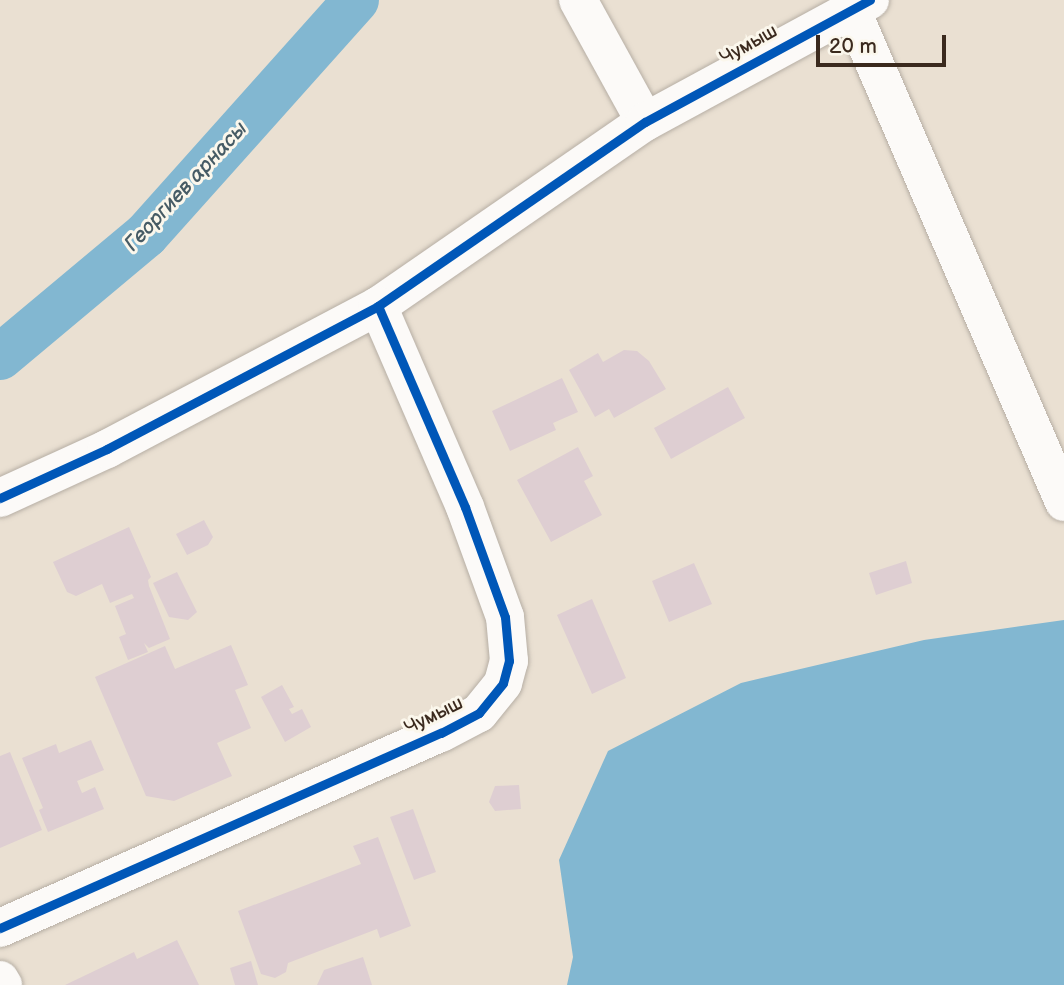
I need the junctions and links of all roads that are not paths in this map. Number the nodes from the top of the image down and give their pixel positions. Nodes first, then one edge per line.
1 (578, 0) edge
2 (860, 5) edge
3 (645, 122) junction
4 (378, 306) junction
5 (0, 498) edge
6 (1064, 502) edge
7 (0, 928) edge
8 (0, 980) edge
9 (3, 985) edge

1 - 3 street
2 - 3 street, Чумыш
2 - 6 street, Чумыш
3 - 4 street, Чумыш
4 - 5 street, Чумыш
4 - 7 street, Чумыш
8 - 9 street

